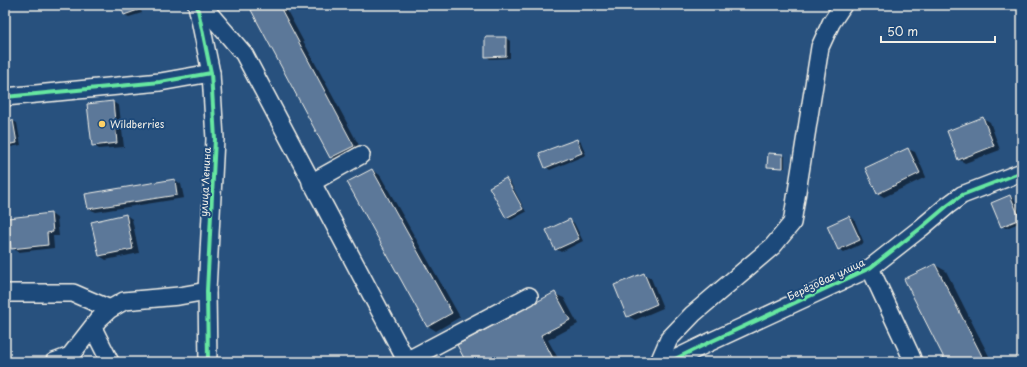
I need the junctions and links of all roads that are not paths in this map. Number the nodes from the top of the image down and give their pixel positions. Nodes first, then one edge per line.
1 (197, 5) edge
2 (202, 5) edge
3 (842, 5) edge
4 (211, 73) junction
5 (5, 97) edge
6 (361, 155) dead end
7 (1022, 172) edge
8 (311, 183) junction
9 (870, 268) junction
10 (207, 291) junction
11 (9, 293) dead end
12 (529, 296) dead end
13 (110, 309) junction
14 (93, 328) junction
15 (406, 361) edge
16 (54, 362) edge
17 (110, 362) edge
18 (208, 362) edge
19 (659, 362) edge
20 (669, 362) edge
21 (913, 362) edge

1 - 4 street, улица Ленина
2 - 8 street
3 - 19 street
4 - 5 street
4 - 10 street, улица Ленина
6 - 8 street
7 - 9 street, Берёзовая улица
8 - 15 street
9 - 20 street, Берёзовая улица
9 - 21 street
10 - 13 street
10 - 18 street, улица Ленина
11 - 13 street
12 - 15 street
13 - 14 street
14 - 16 street
14 - 17 street

